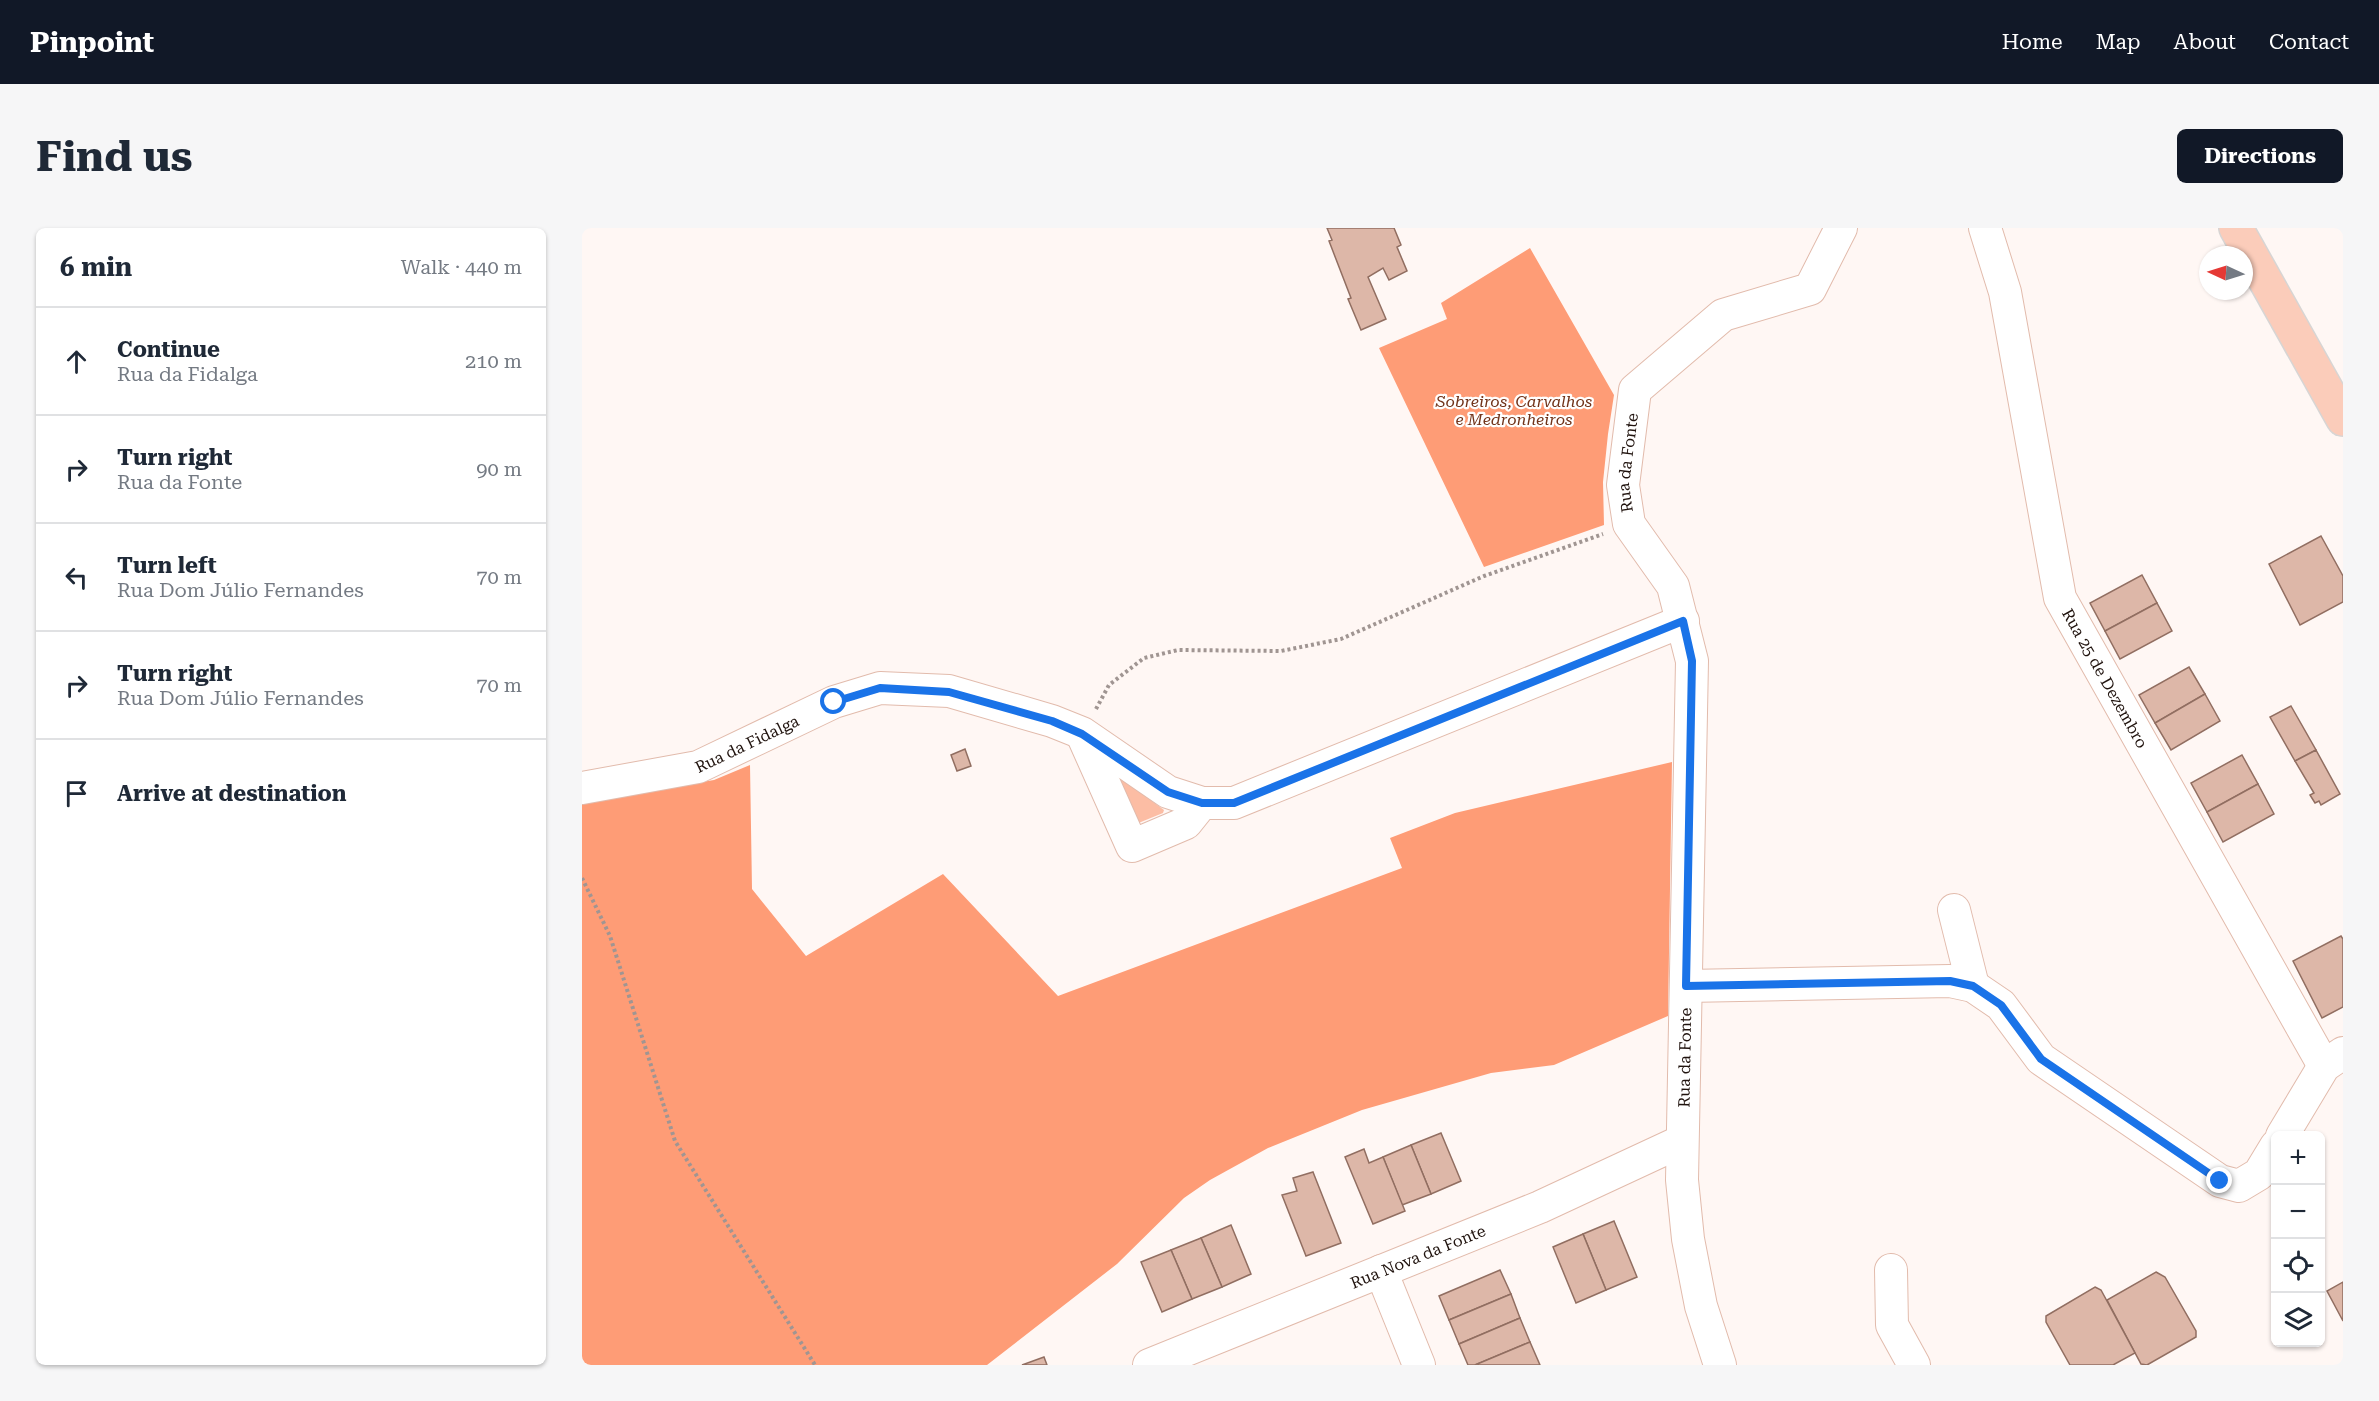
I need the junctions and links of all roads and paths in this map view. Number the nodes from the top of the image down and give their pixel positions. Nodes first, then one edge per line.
1 (1841, 228) edge
2 (1986, 228) edge
3 (2236, 228) edge
4 (2343, 419) edge
5 (1629, 524) junction
6 (1683, 621) junction
7 (1082, 734) junction
8 (582, 788) edge
9 (1202, 803) junction
10 (582, 878) edge
11 (1954, 910) dead end
12 (1686, 986) junction
13 (1973, 986) junction
14 (2333, 1059) edge
15 (2285, 1131) edge
16 (1682, 1141) junction
17 (2271, 1154) edge
18 (1891, 1270) dead end
19 (1381, 1271) junction
20 (815, 1365) edge
21 (1149, 1365) edge
22 (1419, 1365) edge
23 (1720, 1365) edge
24 (1914, 1365) edge

1 - 5 street, Rua da Fonte
2 - 14 street, Rua 25 de Dezembro
3 - 4 main road
5 - 6 street, Rua da Fonte
5 - 7 path
6 - 9 street, Rua da Fidalga
6 - 12 street, Rua da Fonte
7 - 8 street, Rua da Fidalga
7 - 9 street, Rua da Fidalga
7 - 9 street
10 - 20 path
11 - 13 street
12 - 13 street
12 - 16 street, Rua da Fonte
13 - 17 street
14 - 15 street
16 - 19 street, Rua Nova da Fonte
16 - 23 street, Rua da Fonte
18 - 24 street
19 - 21 street, Rua Nova da Fonte
19 - 22 street

